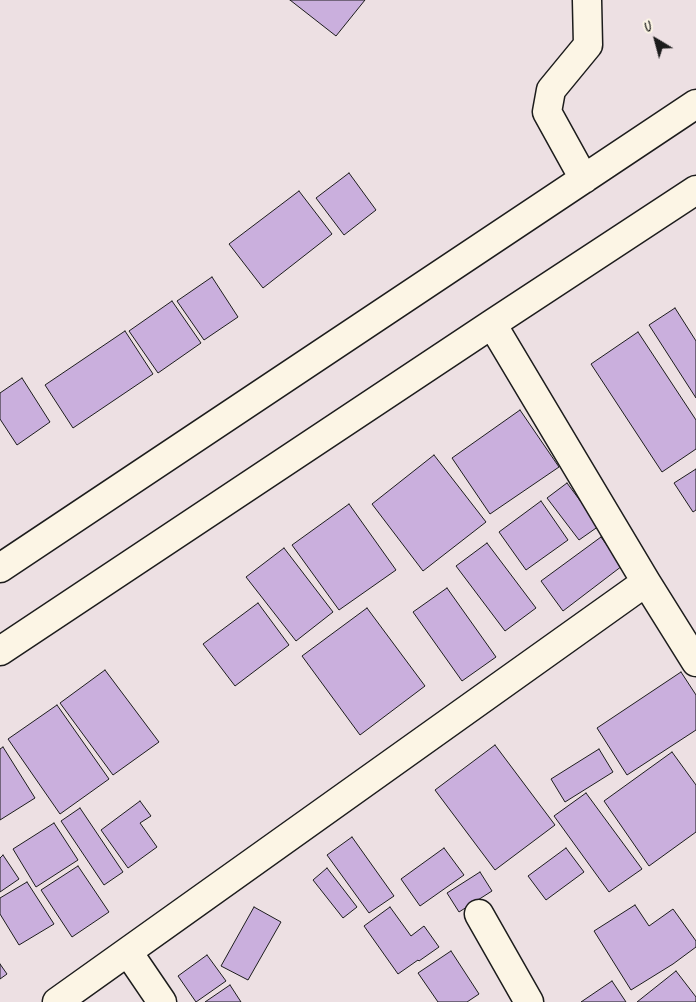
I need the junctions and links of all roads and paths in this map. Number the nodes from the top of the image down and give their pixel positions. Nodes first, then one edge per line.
1 (587, 0) edge
2 (696, 104) edge
3 (584, 179) junction
4 (696, 190) edge
5 (492, 324) junction
6 (0, 568) edge
7 (646, 582) junction
8 (0, 652) edge
9 (696, 662) edge
10 (479, 914) dead end
11 (128, 952) junction
12 (57, 1002) edge
13 (162, 1002) edge
14 (529, 1002) edge

1 - 3 street
2 - 3 street
3 - 6 street
4 - 5 street
5 - 7 street
5 - 8 street
7 - 9 street
7 - 11 street
10 - 14 street
11 - 12 street
11 - 13 street

